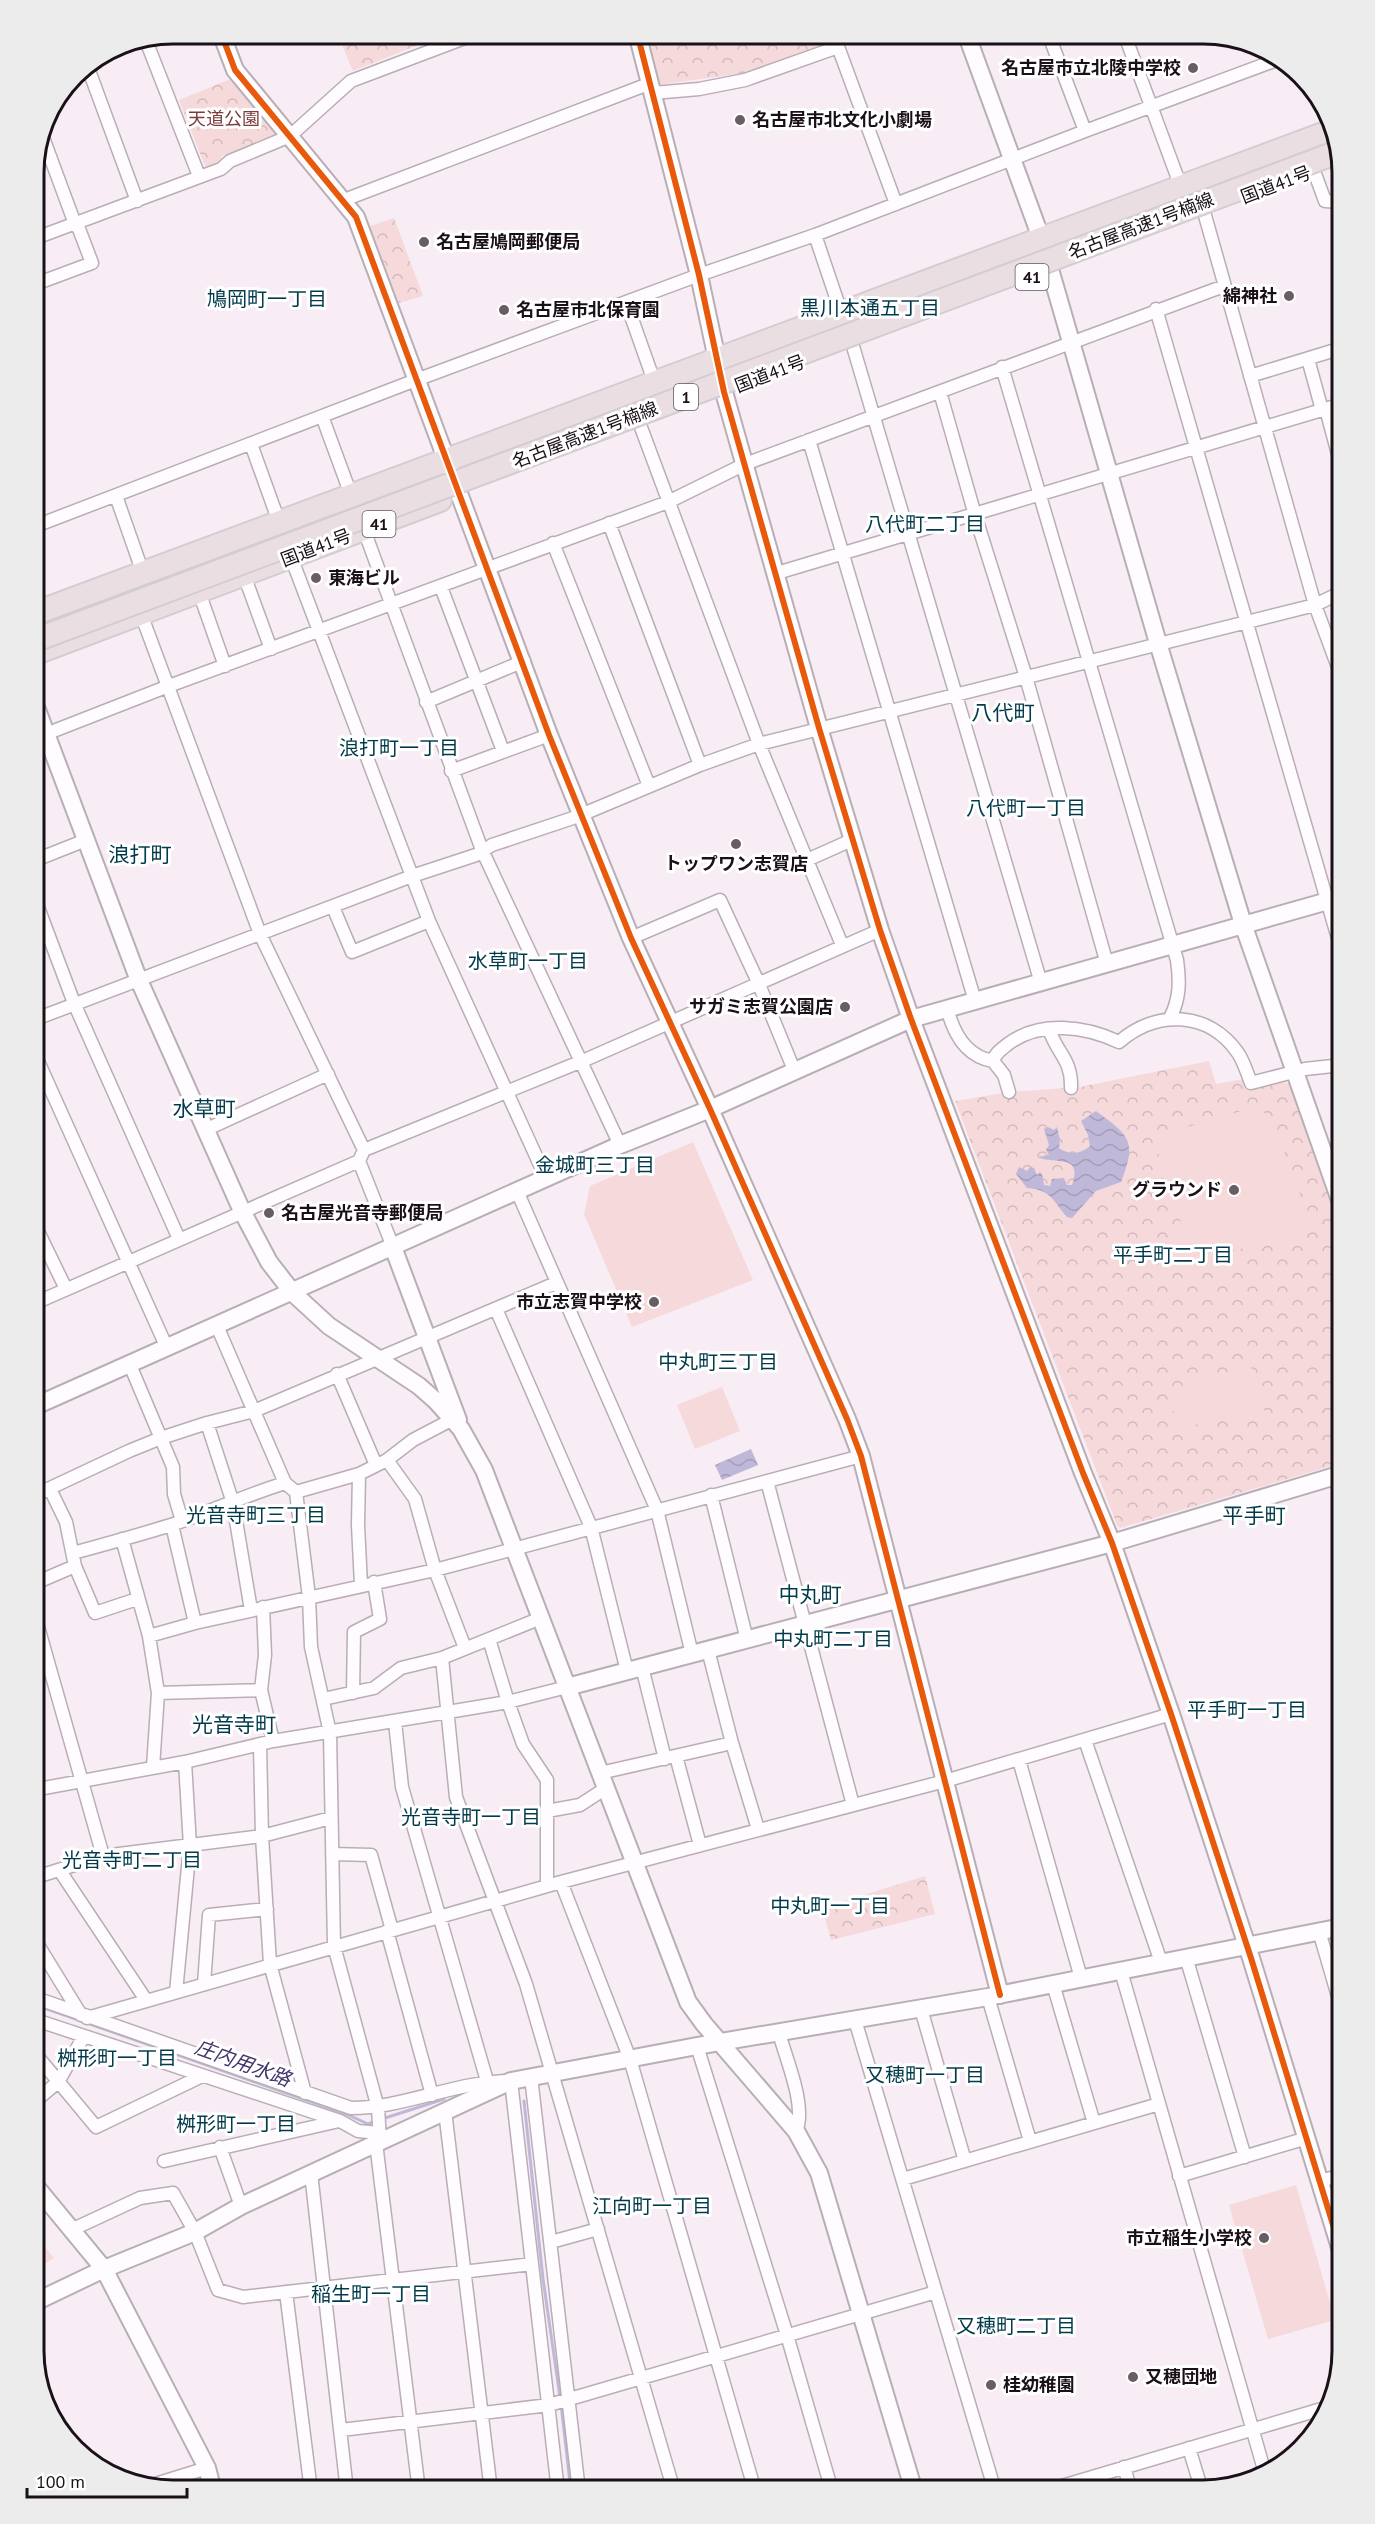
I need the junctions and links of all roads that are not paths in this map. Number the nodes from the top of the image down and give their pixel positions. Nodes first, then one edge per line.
1 (225, 44) edge
2 (449, 44) edge
3 (640, 44) edge
4 (837, 44) edge
5 (970, 44) edge
6 (1052, 44) edge
7 (1128, 44) edge
8 (148, 46) edge
9 (838, 47) junction
10 (1270, 63) edge
11 (90, 73) edge
12 (652, 88) junction
13 (1151, 106) junction
14 (1085, 131) junction
15 (1325, 133) edge
16 (290, 136) junction
17 (1327, 141) edge
18 (46, 148) edge
19 (1330, 155) edge
20 (1013, 159) junction
21 (1331, 164) edge
22 (1314, 171) junction
23 (200, 176) junction
24 (1181, 187) junction
25 (344, 200) junction
26 (137, 201) junction
27 (1332, 201) edge
28 (896, 204) junction
29 (1204, 212) junction
30 (75, 224) junction
31 (44, 235) edge
32 (816, 235) junction
33 (1041, 238) junction
34 (1049, 270) junction
35 (699, 275) junction
36 (44, 281) edge
37 (1224, 286) junction
38 (626, 302) junction
39 (1156, 309) junction
40 (842, 312) junction
41 (1072, 342) junction
42 (852, 343) junction
43 (1332, 351) edge
44 (717, 358) junction
45 (1308, 359) junction
46 (1002, 367) junction
47 (1250, 376) junction
48 (416, 380) junction
49 (654, 381) junction
50 (724, 392) junction
51 (940, 392) junction
52 (1332, 407) edge
53 (1324, 410) junction
54 (322, 416) junction
55 (875, 416) junction
56 (639, 422) junction
57 (1264, 428) junction
58 (1332, 436) edge
59 (809, 440) junction
60 (251, 444) junction
61 (1197, 447) junction
62 (446, 459) junction
63 (745, 464) junction
64 (1110, 473) junction
65 (459, 492) junction
66 (351, 495) junction
67 (1040, 495) junction
68 (116, 496) junction
69 (668, 502) junction
70 (975, 515) junction
71 (279, 522) junction
72 (44, 523) edge
73 (609, 523) junction
74 (364, 530) junction
75 (910, 534) junction
76 (553, 543) junction
77 (843, 553) junction
78 (291, 557) junction
79 (488, 569) junction
80 (143, 573) junction
81 (777, 573) junction
82 (244, 575) junction
83 (441, 587) junction
84 (199, 592) junction
85 (1332, 597) edge
86 (391, 605) junction
87 (1315, 605) junction
88 (44, 610) edge
89 (141, 614) junction
90 (1247, 622) junction
91 (44, 624) edge
92 (319, 631) junction
93 (44, 637) edge
94 (1158, 643) junction
95 (271, 649) junction
96 (44, 650) edge
97 (1332, 651) edge
98 (1089, 660) junction
99 (524, 661) junction
100 (225, 666) junction
101 (1026, 677) junction
102 (476, 681) junction
103 (166, 687) junction
104 (957, 695) junction
105 (426, 702) junction
106 (890, 711) junction
107 (819, 728) junction
108 (44, 735) edge
109 (549, 735) junction
110 (759, 744) junction
111 (44, 746) edge
112 (503, 751) junction
113 (700, 765) junction
114 (452, 771) junction
115 (649, 786) junction
116 (582, 815) junction
117 (86, 840) junction
118 (854, 840) junction
119 (482, 850) junction
120 (44, 857) edge
121 (807, 860) junction
122 (412, 876) junction
123 (1332, 890) edge
124 (1332, 900) edge
125 (333, 907) junction
126 (429, 921) junction
127 (44, 924) edge
128 (1243, 924) junction
129 (880, 930) junction
130 (260, 934) junction
131 (631, 938) junction
132 (842, 945) junction
133 (1173, 945) junction
134 (1107, 964) junction
135 (138, 978) junction
136 (758, 982) junction
137 (1041, 983) junction
138 (975, 1001) junction
139 (74, 1004) junction
140 (949, 1015) dead end
141 (44, 1016) edge
142 (1170, 1018) junction
143 (911, 1019) junction
144 (669, 1023) junction
145 (1049, 1029) junction
146 (582, 1060) junction
147 (993, 1061) junction
148 (1332, 1066) edge
149 (794, 1070) junction
150 (1296, 1071) junction
151 (44, 1074) edge
152 (328, 1074) junction
153 (1071, 1088) dead end
154 (505, 1092) junction
155 (1009, 1092) dead end
156 (710, 1109) junction
157 (205, 1130) junction
158 (620, 1145) junction
159 (361, 1156) junction
160 (1332, 1177) edge
161 (546, 1178) junction
162 (517, 1191) junction
163 (242, 1211) junction
164 (178, 1239) junction
165 (44, 1244) edge
166 (393, 1247) junction
167 (129, 1262) junction
168 (556, 1283) junction
169 (66, 1289) junction
170 (293, 1293) junction
171 (44, 1299) edge
172 (496, 1309) junction
173 (217, 1326) junction
174 (429, 1338) junction
175 (167, 1348) junction
176 (378, 1359) junction
177 (130, 1365) junction
178 (337, 1374) junction
179 (44, 1400) edge
180 (254, 1411) junction
181 (207, 1423) junction
182 (457, 1424) junction
183 (161, 1438) junction
184 (861, 1456) junction
185 (382, 1462) junction
186 (359, 1474) junction
187 (1332, 1477) edge
188 (767, 1481) junction
189 (285, 1483) junction
190 (50, 1489) junction
191 (44, 1491) edge
192 (296, 1492) junction
193 (711, 1496) junction
194 (233, 1503) junction
195 (657, 1510) junction
196 (177, 1523) junction
197 (591, 1527) junction
198 (122, 1539) junction
199 (1112, 1543) junction
200 (514, 1547) junction
201 (73, 1553) junction
202 (75, 1566) junction
203 (435, 1570) junction
204 (44, 1579) edge
205 (374, 1582) junction
206 (361, 1585) junction
207 (309, 1597) junction
208 (137, 1599) junction
209 (899, 1600) junction
210 (257, 1609) junction
211 (541, 1618) junction
212 (195, 1623) junction
213 (806, 1625) junction
214 (149, 1636) junction
215 (489, 1639) junction
216 (747, 1640) junction
217 (44, 1647) edge
218 (465, 1648) junction
219 (700, 1652) junction
220 (441, 1658) junction
221 (634, 1669) junction
222 (567, 1687) junction
223 (261, 1690) junction
224 (352, 1693) junction
225 (158, 1694) junction
226 (323, 1699) junction
227 (508, 1702) junction
228 (446, 1713) junction
229 (1171, 1714) junction
230 (395, 1722) junction
231 (330, 1733) junction
232 (1085, 1740) junction
233 (273, 1741) junction
234 (732, 1743) junction
235 (260, 1745) junction
236 (671, 1757) junction
237 (1019, 1760) junction
238 (185, 1762) junction
239 (153, 1767) junction
240 (83, 1780) junction
241 (603, 1781) junction
242 (945, 1781) junction
243 (44, 1788) edge
244 (853, 1805) junction
245 (547, 1811) junction
246 (331, 1818) junction
247 (758, 1829) junction
248 (262, 1836) junction
249 (700, 1845) junction
250 (190, 1846) junction
251 (332, 1854) junction
252 (103, 1856) junction
253 (634, 1863) junction
254 (60, 1871) junction
255 (44, 1875) edge
256 (561, 1882) junction
257 (547, 1886) junction
258 (496, 1900) junction
259 (267, 1909) junction
260 (440, 1916) junction
261 (1332, 1929) edge
262 (389, 1930) junction
263 (1319, 1931) junction
264 (1246, 1944) junction
265 (334, 1946) junction
266 (44, 1954) edge
267 (1186, 1957) junction
268 (1161, 1962) junction
269 (270, 1964) junction
270 (1121, 1971) junction
271 (1332, 1976) edge
272 (1082, 1978) junction
273 (204, 1984) junction
274 (1053, 1984) junction
275 (176, 1992) junction
276 (994, 1996) junction
277 (146, 2000) junction
278 (44, 2001) edge
279 (921, 2010) junction
280 (84, 2017) junction
281 (855, 2020) junction
282 (44, 2023) edge
283 (779, 2033) junction
284 (84, 2036) junction
285 (721, 2043) junction
286 (697, 2046) junction
287 (630, 2059) junction
288 (44, 2065) edge
289 (553, 2073) junction
290 (202, 2076) junction
291 (531, 2077) junction
292 (487, 2081) junction
293 (511, 2081) junction
294 (58, 2082) junction
295 (304, 2093) junction
296 (44, 2094) edge
297 (432, 2095) junction
298 (1159, 2104) junction
299 (445, 2111) junction
300 (378, 2112) junction
301 (340, 2121) junction
302 (1094, 2122) junction
303 (796, 2131) junction
304 (379, 2136) junction
305 (1307, 2138) junction
306 (1030, 2141) junction
307 (220, 2147) junction
308 (1245, 2157) junction
309 (965, 2161) junction
310 (164, 2162) dead end
311 (311, 2173) junction
312 (1179, 2176) junction
313 (1332, 2178) edge
314 (903, 2180) junction
315 (1320, 2181) junction
316 (44, 2197) edge
317 (241, 2206) junction
318 (1332, 2221) edge
319 (598, 2229) junction
320 (71, 2230) junction
321 (195, 2232) junction
322 (551, 2242) junction
323 (532, 2264) junction
324 (104, 2270) junction
325 (465, 2272) junction
326 (394, 2280) junction
327 (325, 2288) junction
328 (285, 2292) junction
329 (936, 2292) junction
330 (44, 2298) edge
331 (863, 2315) junction
332 (787, 2335) junction
333 (715, 2357) junction
334 (642, 2379) junction
335 (568, 2401) junction
336 (549, 2405) junction
337 (484, 2413) junction
338 (1315, 2414) edge
339 (411, 2422) junction
340 (1253, 2429) junction
341 (341, 2430) junction
342 (1189, 2448) junction
343 (1263, 2465) edge
344 (1124, 2467) junction
345 (207, 2468) junction
346 (169, 2480) edge
347 (210, 2480) edge
348 (310, 2480) edge
349 (346, 2480) edge
350 (418, 2480) edge
351 (491, 2480) edge
352 (557, 2480) edge
353 (578, 2480) edge
354 (671, 2480) edge
355 (752, 2481) edge
356 (829, 2481) edge
357 (911, 2481) edge
358 (992, 2481) edge
359 (1084, 2481) edge
360 (1128, 2481) edge
361 (1199, 2481) edge

1 - 16 street
2 - 16 street
3 - 12 street
4 - 9 street
5 - 20 street
6 - 14 street
7 - 13 street
8 - 23 street
9 - 12 street
9 - 28 street
10 - 13 street
11 - 26 street
12 - 25 street
12 - 35 street
13 - 14 street
13 - 24 street
14 - 20 street
15 - 24 highway, 国道41号 / 41
16 - 23 street
16 - 25 street
17 - 91 highway, 名古屋高速1号楠線 / 1
18 - 30 street
19 - 93 highway, 名古屋高速1号楠線 / 1, bridge
20 - 28 street
20 - 33 street
21 - 22 highway, 国道41号 / 41
22 - 27 street
22 - 29 highway, 国道41号 / 41
23 - 26 street
24 - 33 highway, 国道41号 / 41
25 - 48 street
26 - 30 street
28 - 32 street
29 - 34 highway, 国道41号 / 41
29 - 37 street
30 - 31 street
30 - 36 street
32 - 35 street
32 - 40 street
33 - 34 street
33 - 40 highway, 国道41号 / 41
34 - 41 street
34 - 42 highway, 国道41号 / 41
35 - 38 street
35 - 44 street
37 - 39 street
37 - 47 street
38 - 48 street
38 - 49 street
39 - 41 street
39 - 61 street
40 - 44 highway, 国道41号 / 41
41 - 46 street
41 - 64 street
42 - 50 highway, 国道41号 / 41
42 - 55 street
43 - 45 street
44 - 49 highway, 国道41号 / 41
44 - 50 street
45 - 47 street
45 - 53 street
46 - 51 street
46 - 67 street
47 - 57 street
48 - 54 street
48 - 62 street
49 - 62 highway, 国道41号 / 41
50 - 56 highway, 国道41号 / 41
50 - 63 street
51 - 55 street
51 - 70 street
52 - 53 street
53 - 57 street
53 - 58 street
54 - 60 street
54 - 66 street
55 - 59 street
55 - 75 street
56 - 65 highway, 国道41号 / 41
56 - 69 street
57 - 61 street
57 - 87 street
59 - 63 street
59 - 77 street
60 - 68 street
60 - 71 street
61 - 64 street
61 - 90 street
62 - 65 street
62 - 66 highway, 国道41号 / 41
63 - 69 street
63 - 81 street
64 - 67 street
64 - 94 street
65 - 74 highway, 国道41号 / 41
65 - 79 street
66 - 71 highway, 国道41号 / 41
67 - 70 street
67 - 98 street
68 - 72 street
68 - 80 street
69 - 73 street
69 - 110 street
70 - 75 street
70 - 101 street
71 - 80 highway, 国道41号 / 41
73 - 76 street
73 - 113 street
74 - 78 highway, 国道41号 / 41
74 - 86 street
75 - 77 street
75 - 104 street
76 - 79 street
76 - 115 street
77 - 81 street
77 - 106 street
78 - 82 highway, 国道41号 / 41
78 - 92 street
79 - 83 street
79 - 99 street
80 - 88 highway, 国道41号 / 41
81 - 107 street
82 - 84 highway, 国道41号 / 41
82 - 95 street
83 - 86 street
83 - 102 street
84 - 89 highway, 国道41号 / 41
84 - 100 street
85 - 87 street
86 - 92 street
86 - 105 street
87 - 90 street
87 - 97 street
89 - 96 highway, 国道41号 / 41
89 - 103 street
90 - 94 street
90 - 123 street
92 - 95 street
92 - 122 street
94 - 98 street
94 - 128 street
95 - 100 street
98 - 101 street
98 - 133 street
99 - 102 street
99 - 109 street
100 - 103 street
101 - 104 street
101 - 134 street
102 - 105 street
102 - 112 street
103 - 108 street
103 - 130 street
104 - 106 street
104 - 137 street
105 - 114 street
106 - 107 street
106 - 138 street
107 - 110 street
107 - 118 street
109 - 112 street
109 - 116 street
110 - 113 street
110 - 121 street
111 - 117 street
112 - 114 street
113 - 115 street
114 - 119 street
115 - 116 street
116 - 119 street
116 - 131 street
117 - 120 street
117 - 135 street
118 - 121 street
118 - 129 street
119 - 122 street
119 - 146 street
121 - 132 street
122 - 125 street
122 - 126 street
124 - 128 street
125 - 126 street
125 - 130 street
126 - 154 street
127 - 139 street
128 - 133 street
128 - 150 street
129 - 132 street
129 - 143 street
130 - 135 street
130 - 152 street
131 - 136 street
131 - 144 street
132 - 136 street
133 - 134 street
133 - 142 street
134 - 137 street
135 - 139 street
135 - 157 street
136 - 144 street
136 - 149 street
137 - 138 street
138 - 143 street
139 - 141 street
139 - 164 street
140 - 147 street
142 - 145 street
142 - 150 street
143 - 149 street
143 - 199 street
144 - 146 street
144 - 156 street
145 - 147 street
145 - 153 street
146 - 154 street
146 - 158 street
147 - 155 street
148 - 150 street
149 - 156 street
150 - 160 street
151 - 167 street
152 - 157 street
152 - 159 street
154 - 159 street
154 - 161 street
156 - 158 street
156 - 184 street
157 - 163 street
158 - 161 street
159 - 163 street
159 - 166 street
161 - 162 street
162 - 166 street
162 - 168 street
163 - 164 street
163 - 170 street
164 - 167 street
165 - 169 street
166 - 170 street
166 - 174 street
167 - 169 street
167 - 175 street
168 - 172 street
168 - 195 street
169 - 171 street
170 - 173 street
170 - 176 street
172 - 174 street
172 - 197 street
173 - 175 street
173 - 180 street
174 - 176 street
174 - 182 street
175 - 177 street
176 - 178 street
176 - 182 street
177 - 179 street
177 - 183 street
178 - 180 street
178 - 185 street
180 - 181 street
180 - 189 street
181 - 183 street
181 - 194 street
182 - 185 street
182 - 200 street
183 - 190 street
183 - 196 street
184 - 188 street
184 - 209 street
185 - 186 street
185 - 203 street
186 - 192 street
186 - 206 street
187 - 199 street
188 - 193 street
188 - 213 street
189 - 192 street
189 - 194 street
190 - 191 street
190 - 201 street
192 - 207 street
193 - 195 street
193 - 216 street
194 - 196 street
194 - 210 street
195 - 197 street
195 - 219 street
196 - 198 street
196 - 212 street
197 - 200 street
197 - 221 street
198 - 201 street
198 - 208 street
199 - 209 street
199 - 229 street
200 - 203 street
200 - 211 street
201 - 202 street
202 - 204 street
202 - 208 street
203 - 205 street
203 - 218 street
205 - 206 street
205 - 224 street
206 - 207 street
207 - 210 street
207 - 226 street
208 - 214 street
209 - 213 street
209 - 242 street
210 - 212 street
210 - 223 street
211 - 215 street
211 - 222 street
212 - 214 street
213 - 216 street
213 - 244 street
214 - 225 street
215 - 218 street
215 - 227 street
216 - 219 street
217 - 240 street
218 - 220 street
219 - 221 street
219 - 234 street
220 - 224 street
220 - 228 street
221 - 222 street
221 - 236 street
222 - 227 street
222 - 241 street
223 - 225 street
223 - 233 street
224 - 226 street
225 - 239 street
226 - 231 street
227 - 228 street
227 - 245 street
228 - 230 street
228 - 258 street
229 - 232 street
229 - 264 street
230 - 231 street
230 - 260 street
231 - 233 street
231 - 246 street
232 - 237 street
232 - 268 street
233 - 235 street
234 - 236 street
234 - 247 street
235 - 238 street
235 - 248 street
236 - 241 street
236 - 249 street
237 - 242 street
237 - 272 street
238 - 239 street
238 - 250 street
239 - 240 street
240 - 243 street
240 - 252 street
241 - 245 street
241 - 253 street
242 - 244 street
242 - 276 street
244 - 247 street
245 - 257 street
246 - 248 street
246 - 251 street
247 - 249 street
248 - 250 street
248 - 259 street
249 - 253 street
250 - 252 street
250 - 275 street
251 - 262 street
251 - 265 street
252 - 254 street
253 - 256 street
253 - 285 street
254 - 255 street
254 - 277 street
256 - 257 street
256 - 287 street
257 - 258 street
258 - 260 street
258 - 289 street
259 - 269 street
259 - 273 street
260 - 262 street
260 - 292 street
261 - 263 street
262 - 265 street
262 - 297 street
263 - 264 street
263 - 271 street
264 - 267 street
264 - 305 street
265 - 269 street
265 - 300 street
266 - 280 street
267 - 268 street
267 - 308 street
268 - 270 street
269 - 273 street
269 - 295 street
270 - 272 street
270 - 298 street
272 - 274 street
273 - 275 street
274 - 276 street
274 - 302 street
275 - 277 street
276 - 279 street
276 - 306 street
277 - 280 street
278 - 280 street
279 - 281 street
279 - 309 street
280 - 295 street
281 - 283 street
281 - 314 street
282 - 284 street
283 - 285 street
283 - 303 street
284 - 290 street
284 - 294 street
285 - 286 street
285 - 303 street
286 - 287 street
286 - 332 street
287 - 289 street
287 - 333 street
288 - 294 street
289 - 291 street
289 - 319 street
290 - 294 street
290 - 301 street
291 - 293 street
291 - 322 street
292 - 293 street
292 - 297 street
293 - 299 street
293 - 323 street
294 - 296 street
295 - 300 street
297 - 300 street
298 - 302 street
298 - 312 street
299 - 304 street
299 - 325 street
300 - 304 street
301 - 304 street
301 - 307 street
302 - 306 street
303 - 331 street
304 - 311 street
304 - 326 street
305 - 308 street
305 - 315 street
306 - 309 street
307 - 310 street
307 - 317 street
308 - 312 street
309 - 314 street
311 - 317 street
311 - 327 street
312 - 340 street
313 - 315 street
314 - 329 street
315 - 318 street
316 - 320 street
317 - 321 street
319 - 322 street
319 - 334 street
320 - 321 street
320 - 324 street
321 - 324 street
321 - 328 street
322 - 335 street
323 - 325 street
323 - 336 street
324 - 330 street
324 - 345 street
325 - 326 street
325 - 337 street
326 - 327 street
326 - 339 street
327 - 328 street
327 - 341 street
328 - 348 street
329 - 331 street
329 - 358 street
331 - 332 street
331 - 357 street
332 - 333 street
332 - 356 street
333 - 334 street
333 - 355 street
334 - 335 street
334 - 354 street
335 - 336 street
335 - 353 street
336 - 337 street
336 - 352 street
337 - 339 street
337 - 351 street
338 - 340 street
339 - 341 street
339 - 350 street
340 - 342 street
340 - 343 street
341 - 349 street
342 - 344 street
342 - 361 street
344 - 359 street
344 - 360 street
345 - 346 street
345 - 347 street

